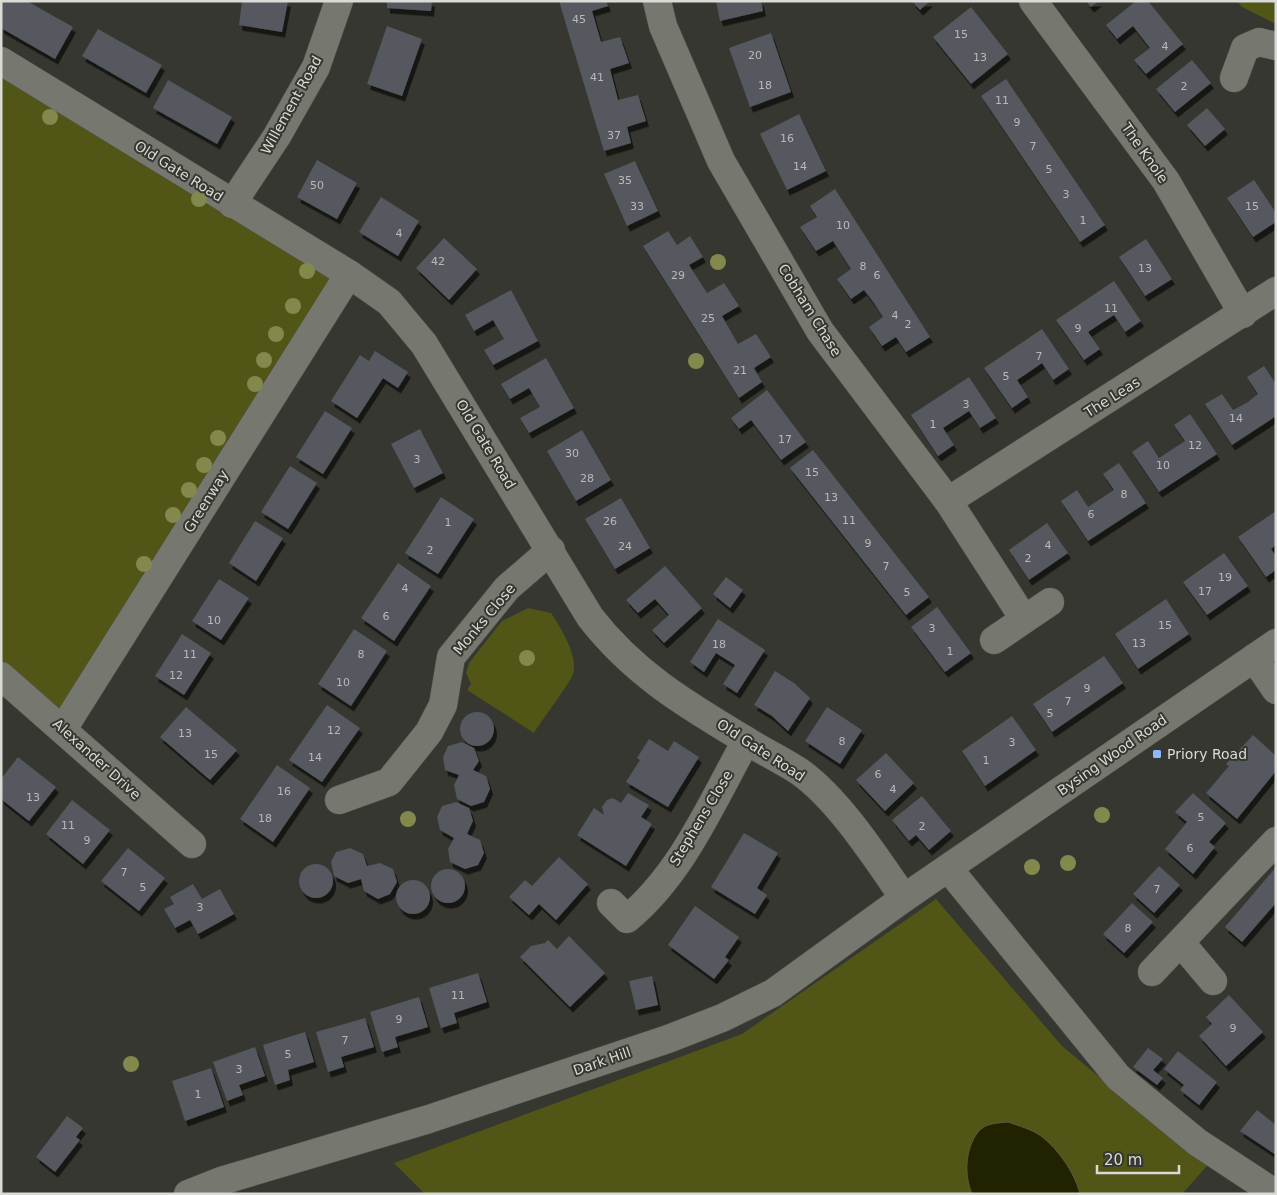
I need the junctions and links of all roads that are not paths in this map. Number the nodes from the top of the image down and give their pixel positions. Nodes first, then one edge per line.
1 (339, 1) edge
2 (657, 1) edge
3 (1033, 1) edge
4 (1276, 46) edge
5 (1, 61) edge
6 (1234, 78) dead end
7 (232, 204) junction
8 (349, 274) junction
9 (1276, 291) edge
10 (1243, 314) junction
11 (948, 501) junction
12 (551, 550) junction
13 (1050, 602) dead end
14 (1024, 619) junction
15 (994, 640) dead end
16 (1265, 650) edge
17 (1, 676) edge
18 (1276, 690) edge
19 (63, 729) junction
20 (746, 741) junction
21 (339, 800) dead end
22 (1276, 841) edge
23 (192, 844) dead end
24 (948, 868) junction
25 (904, 898) junction
26 (611, 903) dead end
27 (1180, 942) junction
28 (1152, 972) dead end
29 (1213, 981) dead end
30 (228, 1187) edge
31 (188, 1194) edge
32 (1276, 1194) edge

1 - 7 street, Willement Road
2 - 11 street, Cobham Chase
3 - 10 street, The Knole
4 - 6 street
5 - 7 street, Old Gate Road
7 - 8 street, Old Gate Road
8 - 12 street, Old Gate Road
8 - 19 street, Greenway
9 - 10 street, The Leas
10 - 11 street, The Leas
11 - 14 street, Cobham Chase
12 - 20 street, Old Gate Road
12 - 21 street, Monks Close
13 - 14 street
14 - 15 street
16 - 18 street
16 - 24 street, Bysing Wood Road
17 - 19 street, Alexander Drive
19 - 23 street, Alexander Drive
20 - 25 street, Old Gate Road
20 - 26 street, Stephens Close
22 - 27 street
24 - 25 street, Dark Hill
24 - 32 street
25 - 30 street, Dark Hill
27 - 28 street
27 - 29 street
30 - 31 street, Dark Hill

